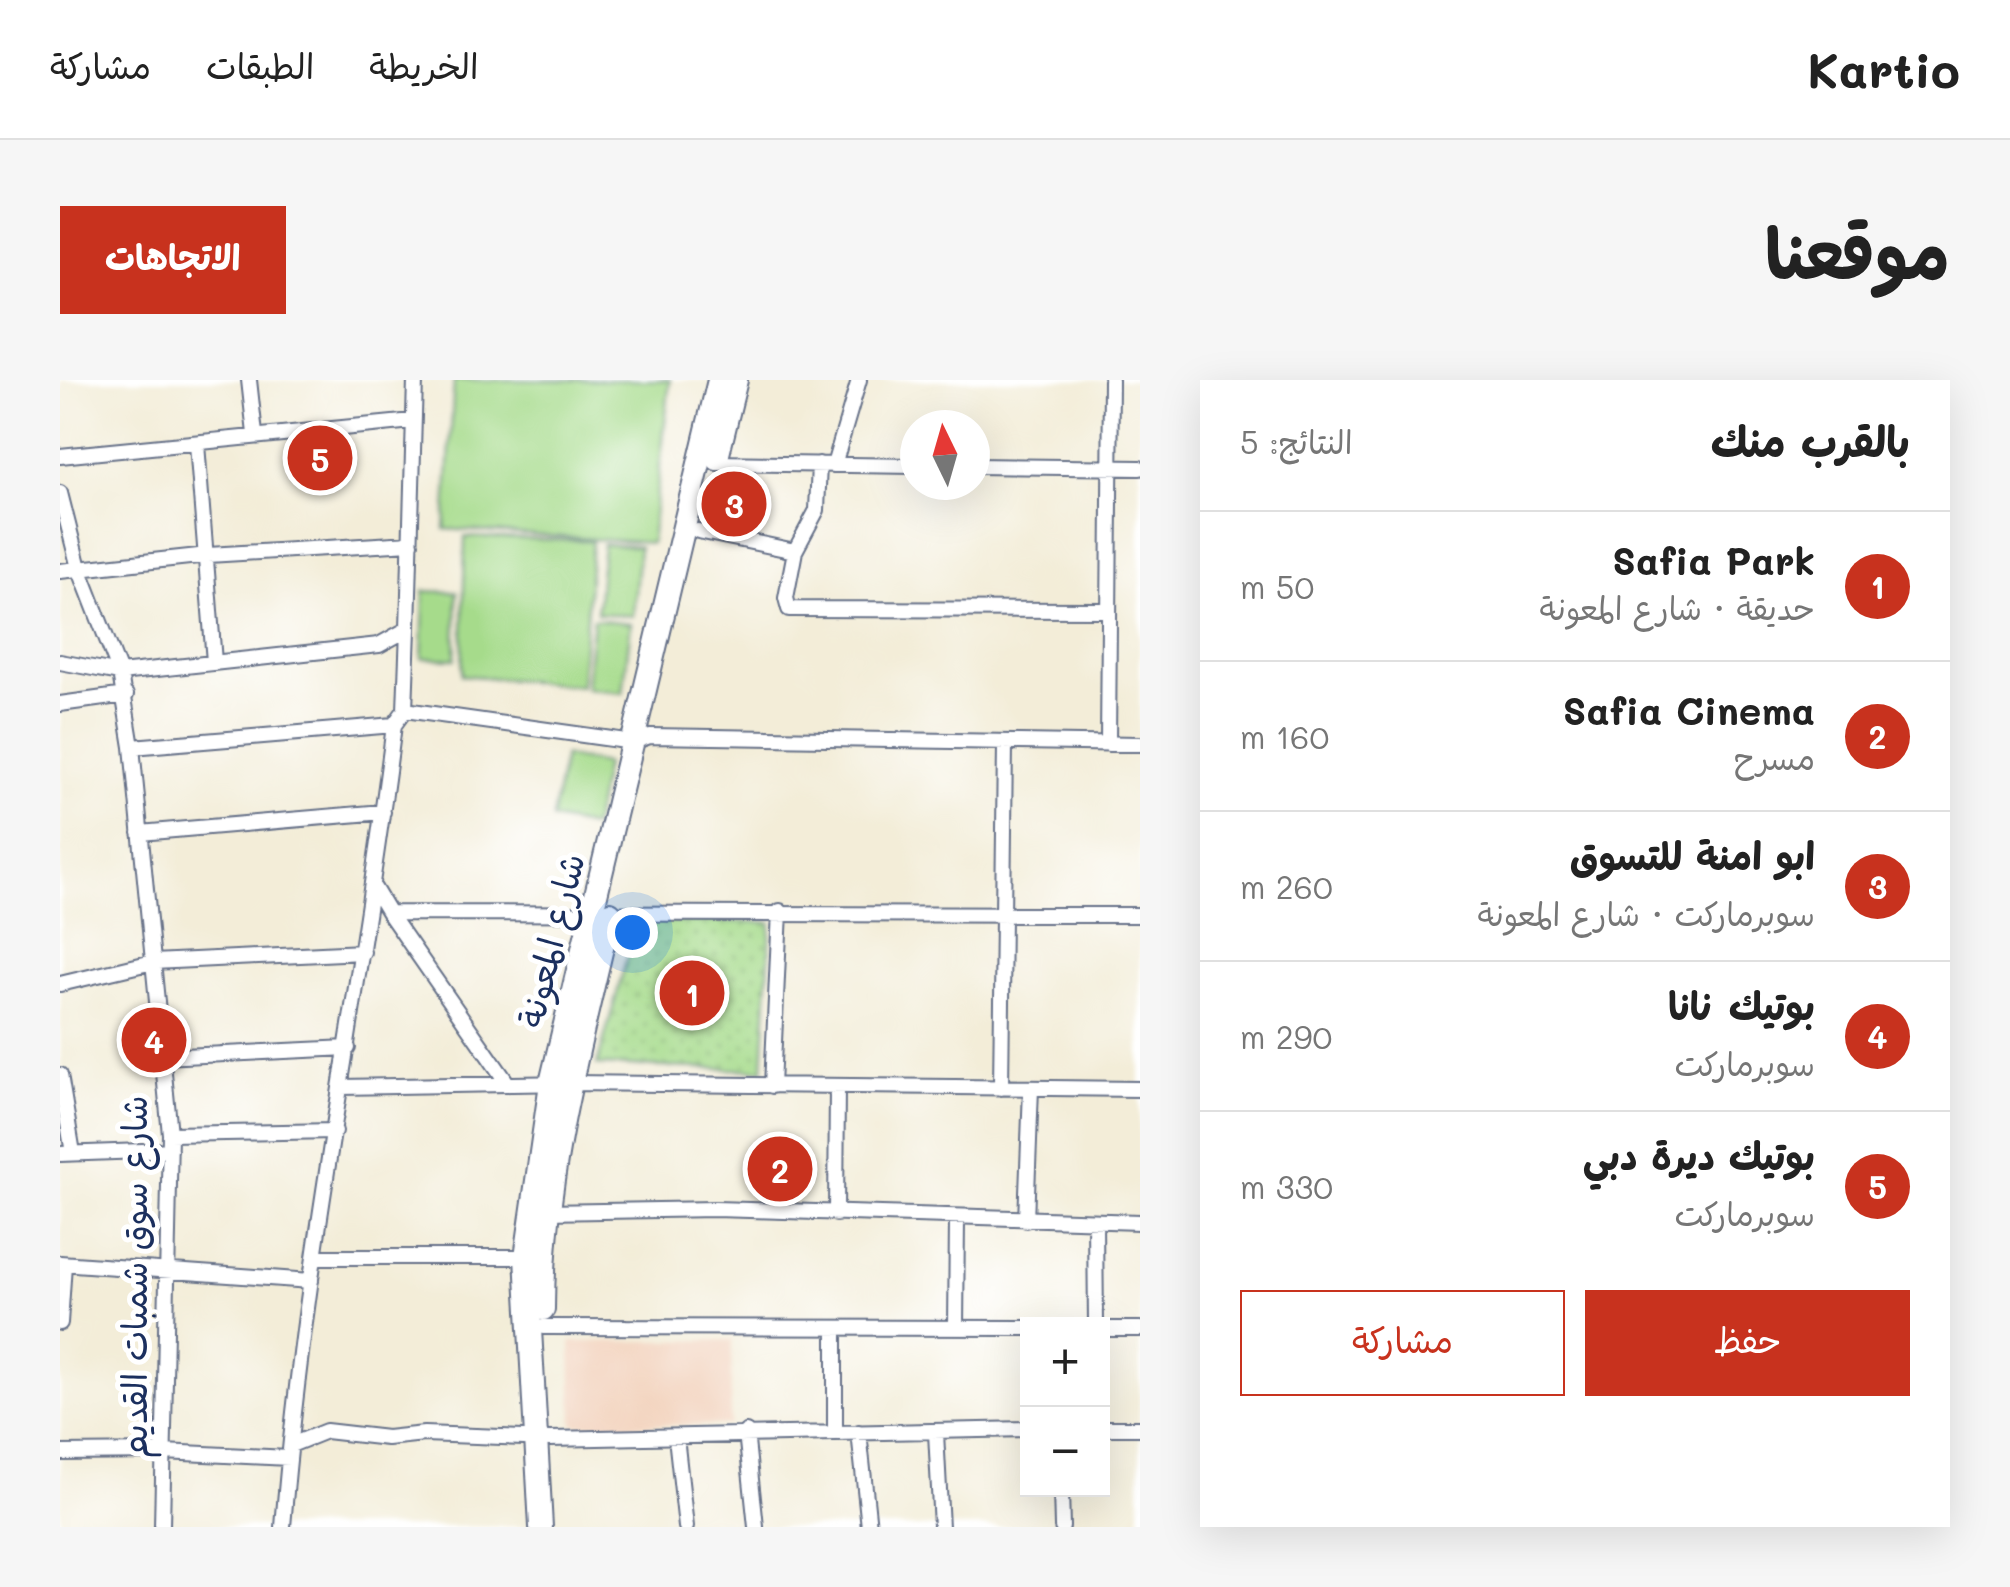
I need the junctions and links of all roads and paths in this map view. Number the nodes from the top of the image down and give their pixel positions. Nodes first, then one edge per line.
1 (249, 380) edge
2 (415, 380) edge
3 (719, 380) edge
4 (736, 380) edge
5 (859, 380) edge
6 (1111, 380) edge
7 (413, 421) junction
8 (255, 434) junction
9 (198, 444) junction
10 (60, 456) edge
11 (716, 463) junction
12 (827, 464) junction
13 (900, 466) edge
14 (990, 466) edge
15 (1108, 468) junction
16 (1140, 468) edge
17 (60, 493) edge
18 (698, 531) junction
19 (411, 544) junction
20 (794, 551) junction
21 (208, 554) junction
22 (79, 568) junction
23 (60, 570) edge
24 (1108, 610) junction
25 (408, 629) junction
26 (60, 662) edge
27 (214, 662) junction
28 (120, 673) junction
29 (126, 694) junction
30 (60, 704) edge
31 (405, 710) junction
32 (394, 725) junction
33 (641, 739) junction
34 (1006, 744) junction
35 (1108, 744) junction
36 (1140, 744) edge
37 (132, 747) junction
38 (383, 812) junction
39 (140, 833) junction
40 (374, 888) junction
41 (602, 912) junction
42 (780, 912) junction
43 (390, 913) junction
44 (1004, 915) junction
45 (1140, 915) edge
46 (362, 952) junction
47 (153, 962) junction
48 (60, 984) edge
49 (348, 1048) junction
50 (162, 1058) junction
51 (60, 1075) edge
52 (561, 1083) junction
53 (508, 1084) junction
54 (772, 1086) junction
55 (341, 1087) junction
56 (837, 1087) junction
57 (1001, 1088) junction
58 (1031, 1088) junction
59 (1140, 1089) edge
60 (336, 1131) junction
61 (170, 1142) junction
62 (66, 1153) edge
63 (546, 1212) junction
64 (836, 1214) junction
65 (957, 1220) junction
66 (1026, 1220) junction
67 (1095, 1221) junction
68 (1140, 1222) edge
69 (315, 1257) junction
70 (526, 1257) junction
71 (62, 1264) edge
72 (166, 1270) junction
73 (311, 1281) junction
74 (1096, 1317) edge
75 (60, 1322) edge
76 (543, 1327) junction
77 (835, 1328) junction
78 (956, 1328) junction
79 (1020, 1328) edge
80 (1110, 1328) edge
81 (1140, 1329) edge
82 (1020, 1428) edge
83 (1110, 1428) edge
84 (1140, 1428) edge
85 (746, 1432) junction
86 (835, 1432) junction
87 (859, 1432) junction
88 (936, 1432) junction
89 (676, 1437) junction
90 (542, 1439) junction
91 (163, 1452) junction
92 (290, 1452) junction
93 (60, 1453) edge
94 (1061, 1497) edge
95 (162, 1527) edge
96 (284, 1527) edge
97 (542, 1527) edge
98 (557, 1527) edge
99 (686, 1527) edge
100 (756, 1527) edge
101 (869, 1527) edge
102 (940, 1527) edge
103 (1062, 1527) edge

1 - 8 street
2 - 7 street
3 - 33 highway, شارع المعونة
4 - 11 highway, شارع المعونة
5 - 12 street
6 - 15 street
7 - 8 street
7 - 19 street
8 - 9 street
9 - 10 street
9 - 21 street
11 - 12 street
11 - 18 highway, شارع المعونة
12 - 13 street
12 - 20 street
14 - 15 street
15 - 16 street
15 - 24 street
17 - 22 street, شارع سوق شمبات القديم
18 - 20 street
18 - 33 highway, شارع المعونة
19 - 21 street
19 - 25 street
20 - 24 street
21 - 22 street
21 - 27 street
22 - 23 street
22 - 28 street, شارع سوق شمبات القديم
24 - 35 street
25 - 27 street
25 - 31 street
26 - 28 street
27 - 28 street
28 - 29 street, شارع سوق شمبات القديم
29 - 30 street
29 - 37 street, شارع سوق شمبات القديم
31 - 32 street
31 - 33 street
32 - 37 street
32 - 38 street
33 - 34 street
33 - 41 highway, شارع المعونة
34 - 35 street
34 - 44 street
35 - 36 street
37 - 39 street, شارع سوق شمبات القديم
38 - 39 street
38 - 40 street
39 - 47 street, شارع سوق شمبات القديم
40 - 43 street
40 - 46 street
41 - 42 street
41 - 43 street
41 - 52 highway, شارع المعونة
42 - 44 street
42 - 54 street
43 - 53 street
44 - 45 street
44 - 57 street
46 - 47 street
46 - 49 street
47 - 48 street
47 - 50 street, شارع سوق شمبات القديم
49 - 50 street
49 - 55 street
50 - 61 street, شارع سوق شمبات القديم
51 - 62 street
52 - 53 street
52 - 54 street
52 - 63 highway, شارع المعونة
52 - 70 highway, شارع المعونة
53 - 55 street
54 - 56 street
55 - 60 street
56 - 57 street
56 - 64 street
57 - 58 street
58 - 59 street
58 - 66 street
60 - 61 street
60 - 69 street
61 - 62 street
61 - 72 street, شارع سوق شمبات القديم
63 - 64 street
63 - 76 highway, شارع المعونة
64 - 65 street
65 - 66 street
65 - 78 street
66 - 67 street
67 - 68 street
67 - 74 street
69 - 70 street
69 - 73 street
70 - 90 highway, شارع المعونة
71 - 72 street
71 - 75 street
72 - 73 street
72 - 91 street, شارع سوق شمبات القديم
73 - 92 street
76 - 77 street
76 - 90 highway, شارع المعونة
77 - 78 street
77 - 86 street
78 - 79 street
80 - 81 street
82 - 88 street
83 - 84 street
85 - 86 street
85 - 89 street
85 - 100 street
86 - 87 street
87 - 88 street
87 - 101 street
88 - 102 street
89 - 90 street
89 - 99 street
90 - 92 street
90 - 97 highway, شارع المعونة
90 - 98 highway, شارع المعونة
91 - 92 street
91 - 93 street
91 - 95 street, شارع سوق شمبات القديم
92 - 96 street
94 - 103 street

